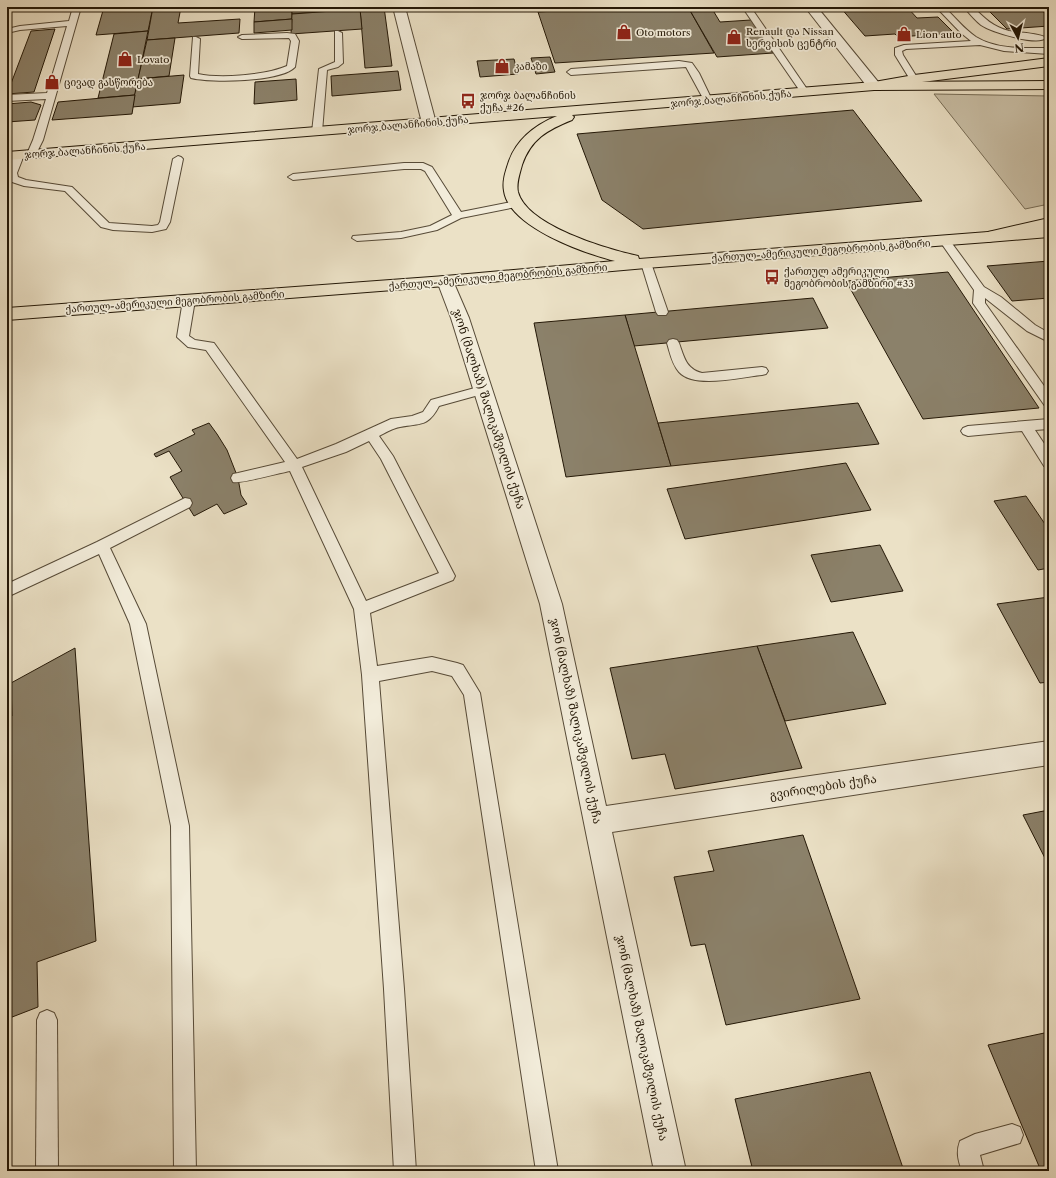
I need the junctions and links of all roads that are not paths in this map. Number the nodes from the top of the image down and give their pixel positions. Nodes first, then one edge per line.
1 (77, 7) edge
2 (399, 7) edge
3 (811, 7) edge
4 (940, 7) edge
5 (968, 7) edge
6 (749, 11) dead end
7 (72, 23) junction
8 (7, 31) edge
9 (338, 33) dead end
10 (242, 37) dead end
11 (1046, 37) edge
12 (196, 40) dead end
13 (979, 42) junction
14 (1049, 46) edge
15 (1049, 51) edge
16 (1049, 62) edge
17 (571, 72) dead end
18 (914, 78) junction
19 (1049, 85) edge
20 (874, 86) junction
21 (805, 92) junction
22 (50, 96) junction
23 (7, 98) edge
24 (708, 100) junction
25 (585, 110) junction
26 (429, 123) junction
27 (317, 132) junction
28 (19, 155) edge
29 (178, 159) dead end
30 (293, 177) dead end
31 (516, 204) junction
32 (458, 216) junction
33 (1049, 223) edge
34 (1049, 232) edge
35 (988, 237) junction
36 (357, 238) dead end
37 (944, 240) junction
38 (646, 263) junction
39 (446, 281) junction
40 (980, 290) junction
41 (189, 300) junction
42 (662, 312) dead end
43 (7, 314) edge
44 (1049, 326) edge
45 (1031, 328) junction
46 (1049, 338) edge
47 (674, 343) dead end
48 (762, 371) dead end
49 (482, 390) junction
50 (1049, 404) edge
51 (1049, 424) edge
52 (1025, 426) junction
53 (968, 431) dead end
54 (371, 434) junction
55 (1049, 462) edge
56 (294, 465) junction
57 (238, 478) dead end
58 (185, 503) dead end
59 (102, 546) junction
60 (7, 591) edge
61 (362, 609) junction
62 (370, 675) junction
63 (1049, 753) edge
64 (597, 821) junction
65 (47, 1020) dead end
66 (1012, 1135) dead end
67 (47, 1171) edge
68 (185, 1171) edge
69 (405, 1171) edge
70 (547, 1171) edge
71 (670, 1171) edge
72 (973, 1171) edge

1 - 7 lane
2 - 26 street
3 - 20 street
4 - 13 lane
5 - 11 lane
6 - 21 lane
7 - 8 lane
7 - 22 lane
9 - 27 lane
10 - 12 lane
11 - 14 lane
13 - 15 lane
13 - 18 lane
16 - 18 main road
17 - 24 lane
18 - 20 main road
19 - 20 main road, ჯორჯ ბალანჩინის ქუჩა
20 - 21 main road, ჯორჯ ბალანჩინის ქუჩა
21 - 24 main road, ჯორჯ ბალანჩინის ქუჩა
22 - 23 lane
22 - 28 lane
24 - 25 main road, ჯორჯ ბალანჩინის ქუჩა
25 - 26 main road, ჯორჯ ბალანჩინის ქუჩა
25 - 31 main road
26 - 27 main road, ჯორჯ ბალანჩინის ქუჩა
27 - 28 main road, ჯორჯ ბალანჩინის ქუჩა
28 - 29 lane
30 - 32 lane
31 - 32 lane
31 - 38 main road
32 - 36 lane
33 - 35 main road
34 - 35 main road
35 - 37 main road, ქართულ-ამერიკული მეგობრობის გამზირი
37 - 38 main road, ქართულ-ამერიკული მეგობრობის გამზირი
37 - 40 lane
38 - 39 main road, ქართულ-ამერიკული მეგობრობის გამზირი
38 - 42 lane
39 - 41 main road, ქართულ-ამერიკული მეგობრობის გამზირი
39 - 49 street, ჯონ (მალხაზ) შალიკაშვილის ქუჩა
40 - 45 lane
40 - 50 lane
41 - 43 main road, ქართულ-ამერიკული მეგობრობის გამზირი
41 - 56 lane
44 - 45 lane
45 - 46 lane
47 - 48 lane
49 - 54 lane
49 - 64 street, ჯონ (მალხაზ) შალიკაშვილის ქუჩა
51 - 52 lane
52 - 53 lane
52 - 55 lane
54 - 56 lane
54 - 61 lane
56 - 57 lane
56 - 61 lane
58 - 59 lane
59 - 60 lane
59 - 68 lane
61 - 62 lane
62 - 69 lane
62 - 70 lane
63 - 64 street, გვირილების ქუჩა
64 - 71 street, ჯონ (მალხაზ) შალიკაშვილის ქუჩა
65 - 67 lane
66 - 72 lane

